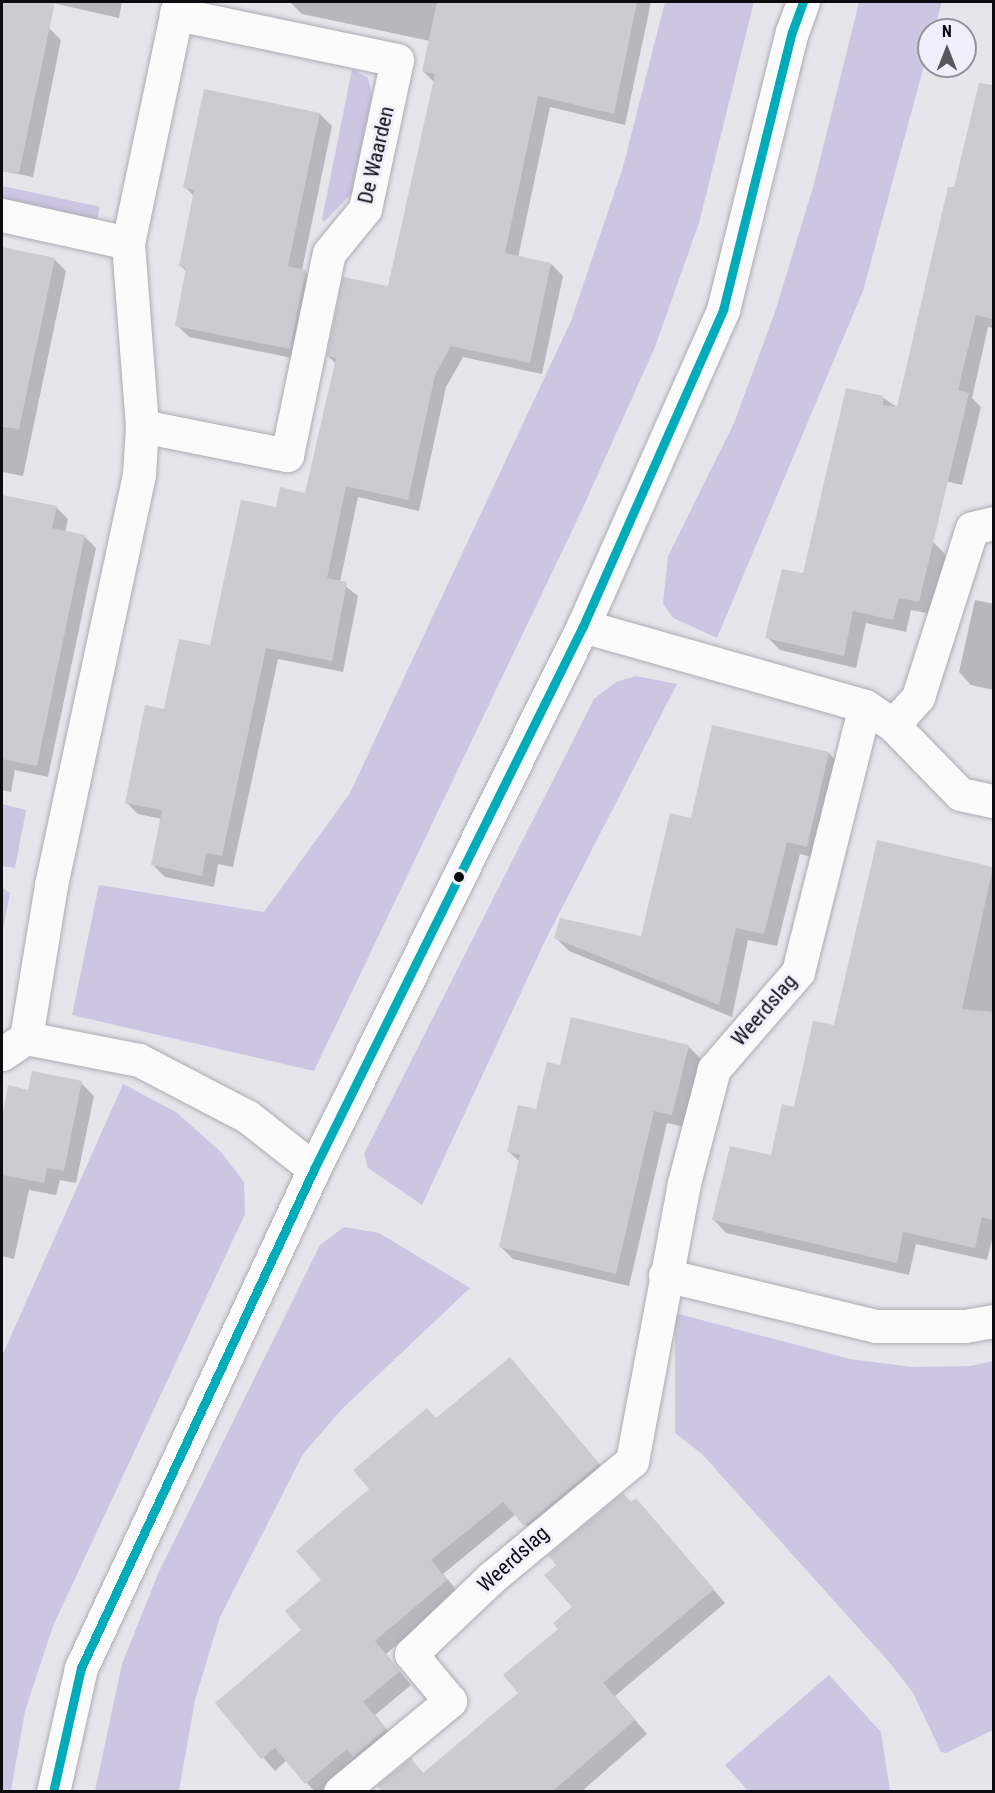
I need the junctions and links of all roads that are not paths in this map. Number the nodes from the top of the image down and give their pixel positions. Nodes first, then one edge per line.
1 (803, 2) edge
2 (178, 8) edge
3 (2, 215) edge
4 (128, 243) junction
5 (142, 426) junction
6 (993, 523) edge
7 (583, 627) junction
8 (865, 706) junction
9 (893, 724) junction
10 (993, 801) edge
11 (14, 1046) edge
12 (314, 1169) junction
13 (665, 1275) junction
14 (993, 1321) edge
15 (53, 1791) edge
16 (340, 1791) edge

1 - 7 street
2 - 4 street, De Waarden
2 - 5 street, De Waarden
3 - 4 street
4 - 5 street, De Waarden
5 - 11 street, De Waarden
6 - 9 street
7 - 8 street
7 - 12 street
8 - 9 street
8 - 13 street, Weerdslag
9 - 10 street
11 - 12 street, De Waarden
12 - 15 street
13 - 14 street
13 - 16 street, Weerdslag

